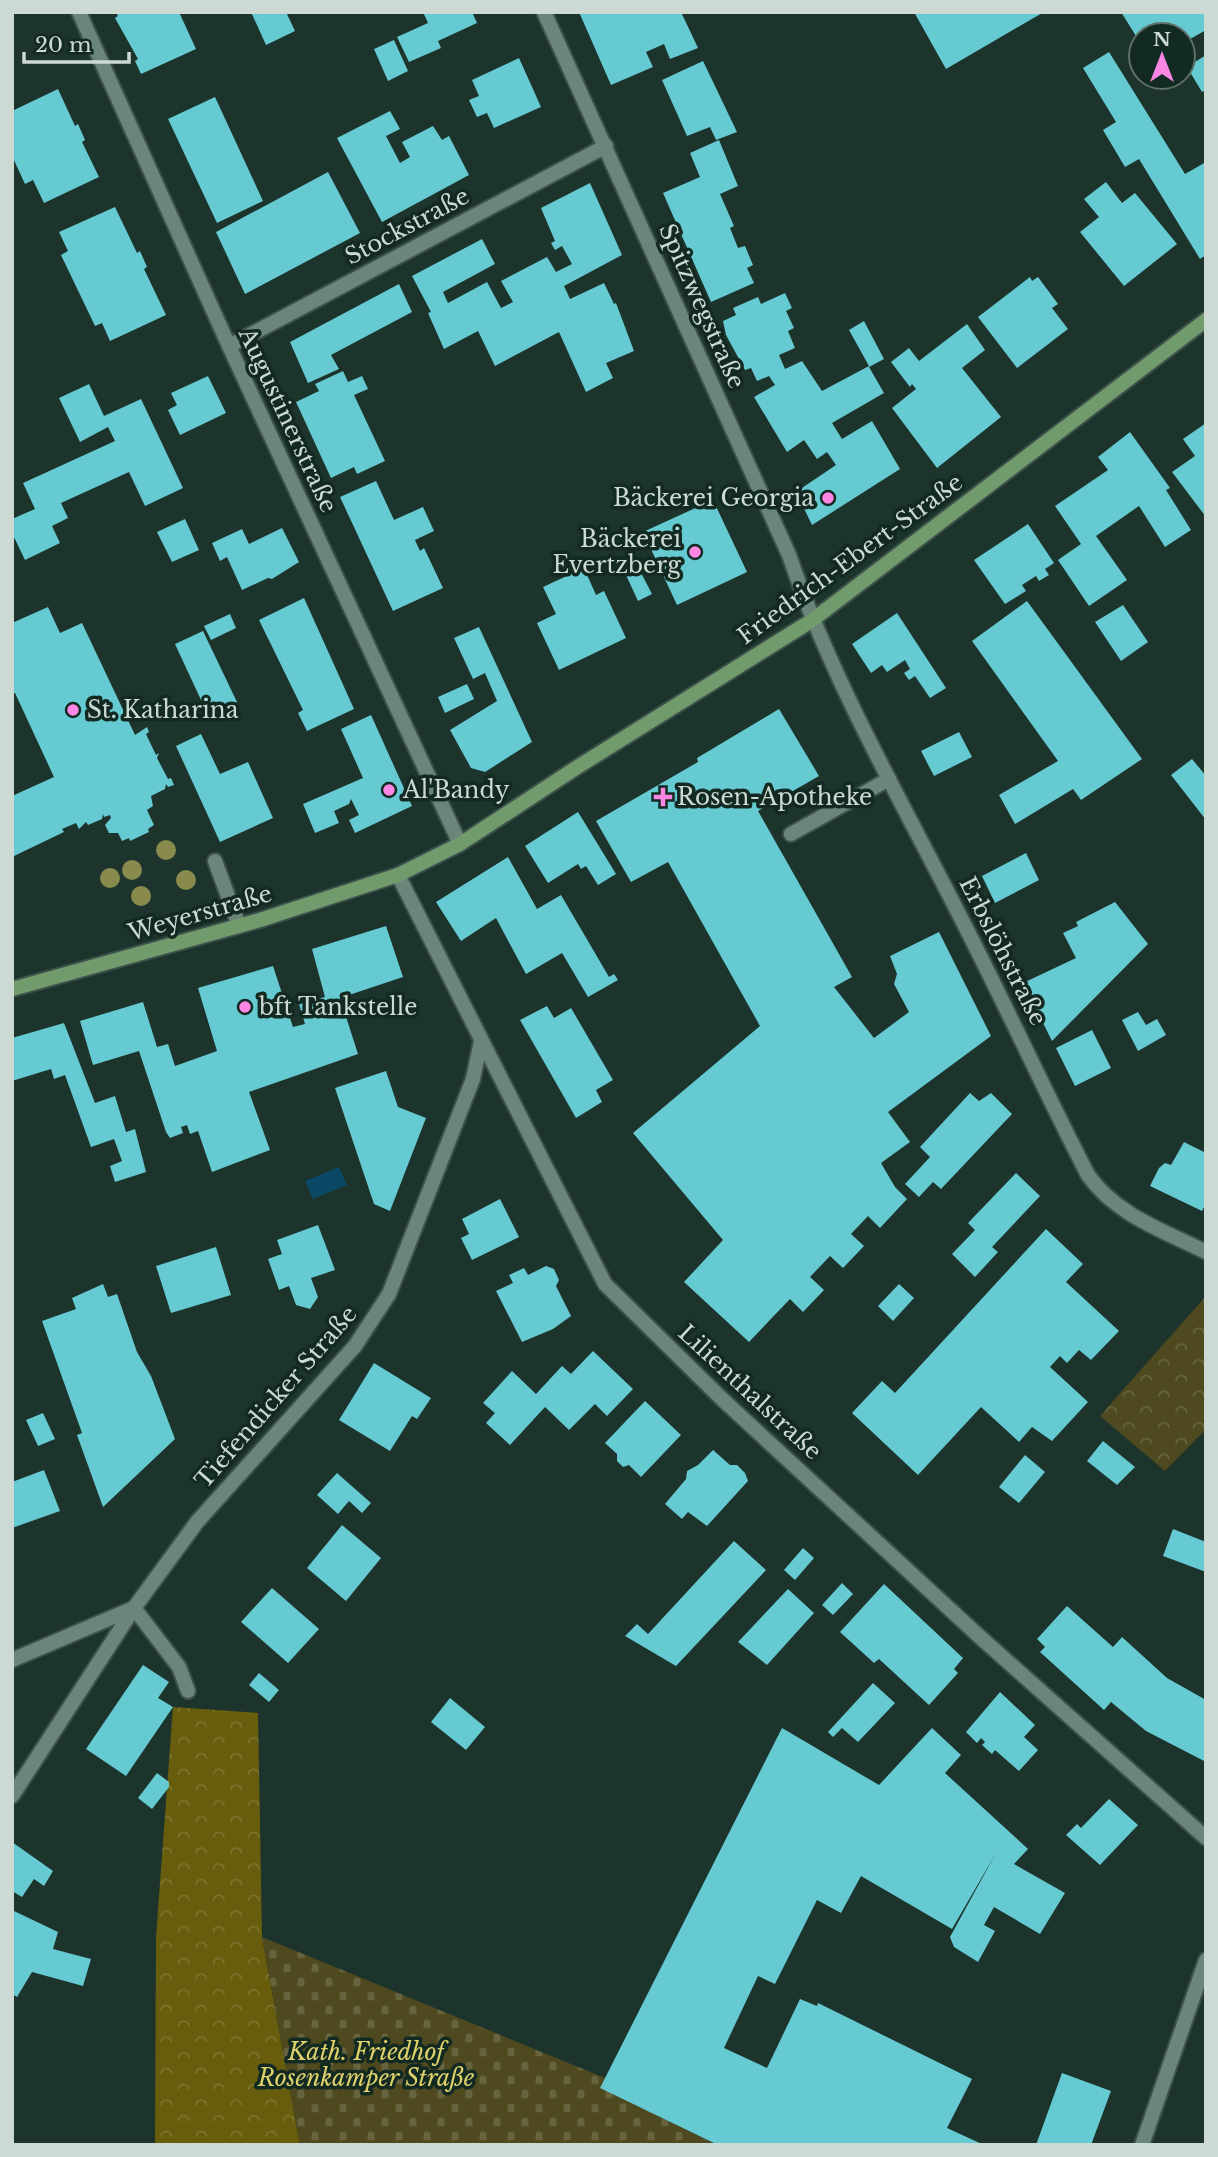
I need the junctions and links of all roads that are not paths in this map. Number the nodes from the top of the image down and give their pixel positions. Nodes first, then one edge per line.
1 (79, 12) edge
2 (544, 12) edge
3 (606, 146) junction
4 (1206, 320) edge
5 (229, 346) junction
6 (811, 621) junction
7 (889, 779) junction
8 (791, 834) dead end
9 (460, 845) junction
10 (215, 861) dead end
11 (398, 875) junction
12 (239, 926) junction
13 (12, 989) edge
14 (481, 1041) junction
15 (1206, 1252) edge
16 (134, 1608) junction
17 (12, 1660) edge
18 (188, 1691) dead end
19 (12, 1796) edge
20 (1206, 1838) edge
21 (1206, 1960) edge
22 (1142, 2145) edge

1 - 5 street, Augustinerstraße
2 - 3 street, Spitzwegstraße
3 - 5 street, Stockstraße
3 - 6 street, Spitzwegstraße
4 - 6 main road, Friedrich-Ebert-Straße
5 - 9 street, Augustinerstraße
6 - 7 street, Erbslöhstraße
6 - 9 main road, Friedrich-Ebert-Straße
7 - 8 street
7 - 15 street, Erbslöhstraße
9 - 11 main road, Friedrich-Ebert-Straße
10 - 12 street
11 - 12 main road, Weyerstraße
11 - 14 street, Lilienthalstraße
12 - 13 main road, Weyerstraße
14 - 16 street, Tiefendicker Straße
14 - 20 street, Lilienthalstraße
16 - 17 street
16 - 18 street
16 - 19 street, Tiefendicker Straße
21 - 22 street

